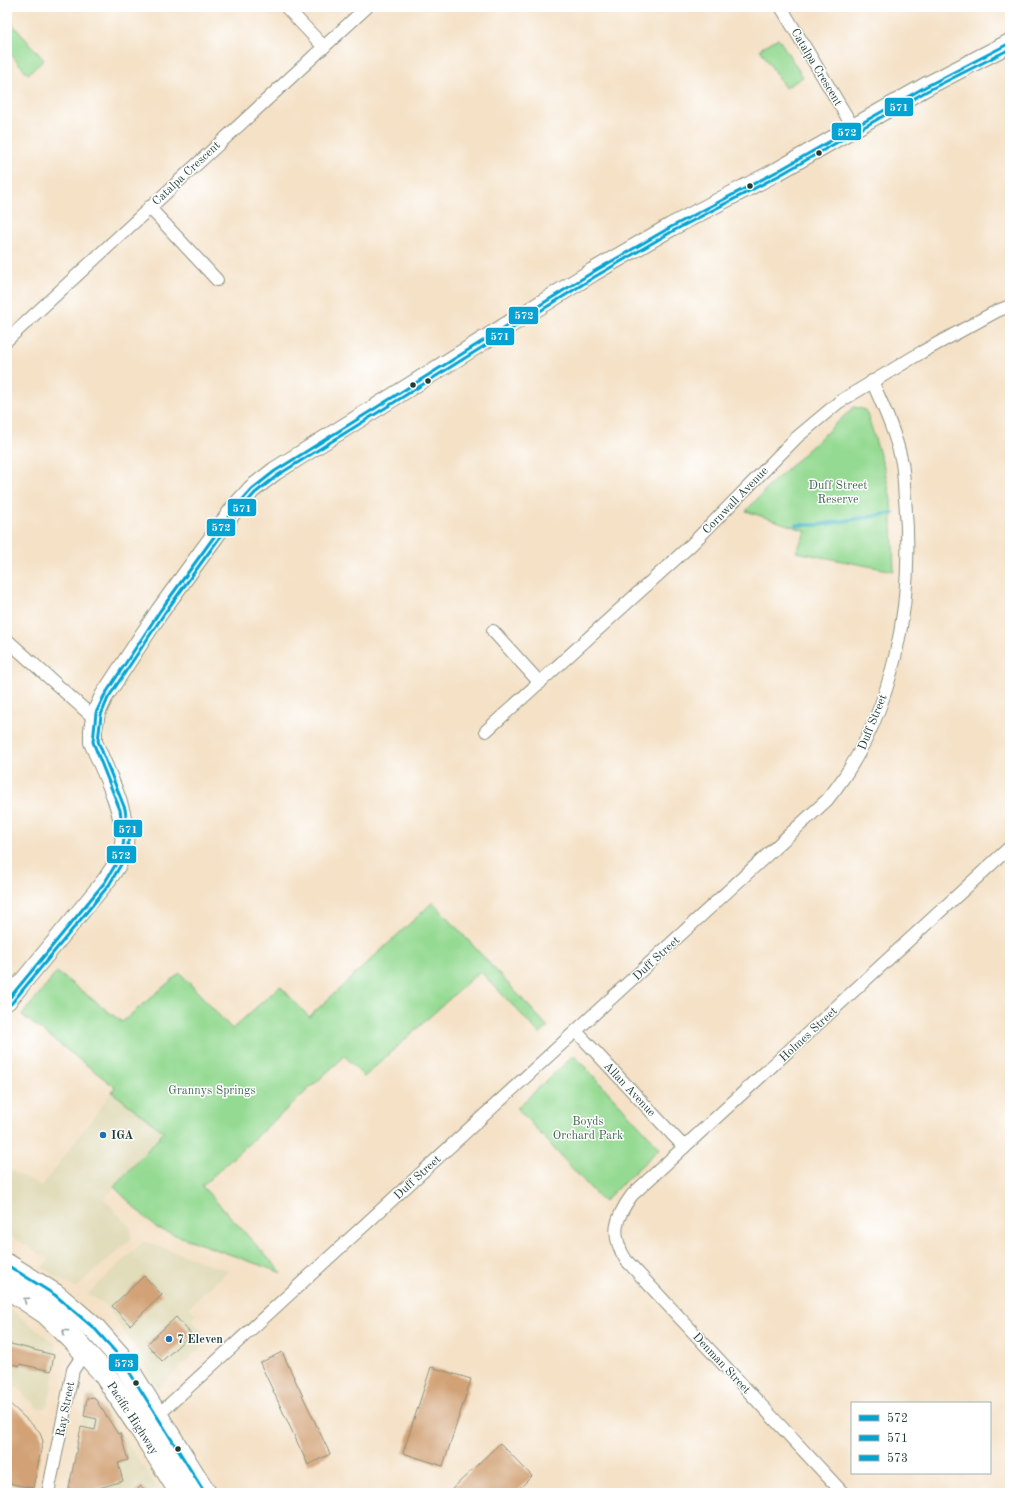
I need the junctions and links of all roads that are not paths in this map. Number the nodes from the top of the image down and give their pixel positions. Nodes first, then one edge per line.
1 (286, 7) edge
2 (366, 7) edge
3 (781, 7) edge
4 (1010, 43) edge
5 (324, 46) junction
6 (853, 127) junction
7 (149, 207) junction
8 (217, 280) dead end
9 (1010, 306) edge
10 (7, 340) edge
11 (872, 381) junction
12 (494, 631) dead end
13 (7, 640) edge
14 (540, 683) junction
15 (94, 720) junction
16 (486, 731) dead end
17 (1010, 848) edge
18 (7, 1001) edge
19 (576, 1031) junction
20 (684, 1148) junction
21 (616, 1227) joint
22 (7, 1265) edge
23 (7, 1287) edge
24 (101, 1336) junction
25 (84, 1351) junction
26 (158, 1415) junction
27 (48, 1493) edge
28 (181, 1493) edge
29 (205, 1493) edge
30 (843, 1493) edge

1 - 5 street
2 - 5 street, Catalpa Crescent
3 - 6 street, Catalpa Crescent
4 - 6 main road
5 - 7 street, Catalpa Crescent
6 - 15 main road
7 - 8 street
7 - 10 street, Catalpa Crescent
9 - 11 street, Cornwall Avenue
11 - 14 street, Cornwall Avenue
11 - 19 street, Duff Street
12 - 14 street
13 - 15 street
14 - 16 street, Cornwall Avenue
15 - 18 main road
17 - 20 street, Holmes Street
19 - 20 street, Allan Avenue
19 - 26 street, Duff Street
20 - 21 street, Holmes Street
21 - 30 street, Denman Street
22 - 24 highway, Pacific Highway
25 -> 23 highway, Pacific Highway
24 - 25 street, Ray Street
24 - 26 highway, Pacific Highway
25 - 27 street, Ray Street
25 - 28 highway, Pacific Highway
26 - 29 highway, Pacific Highway

